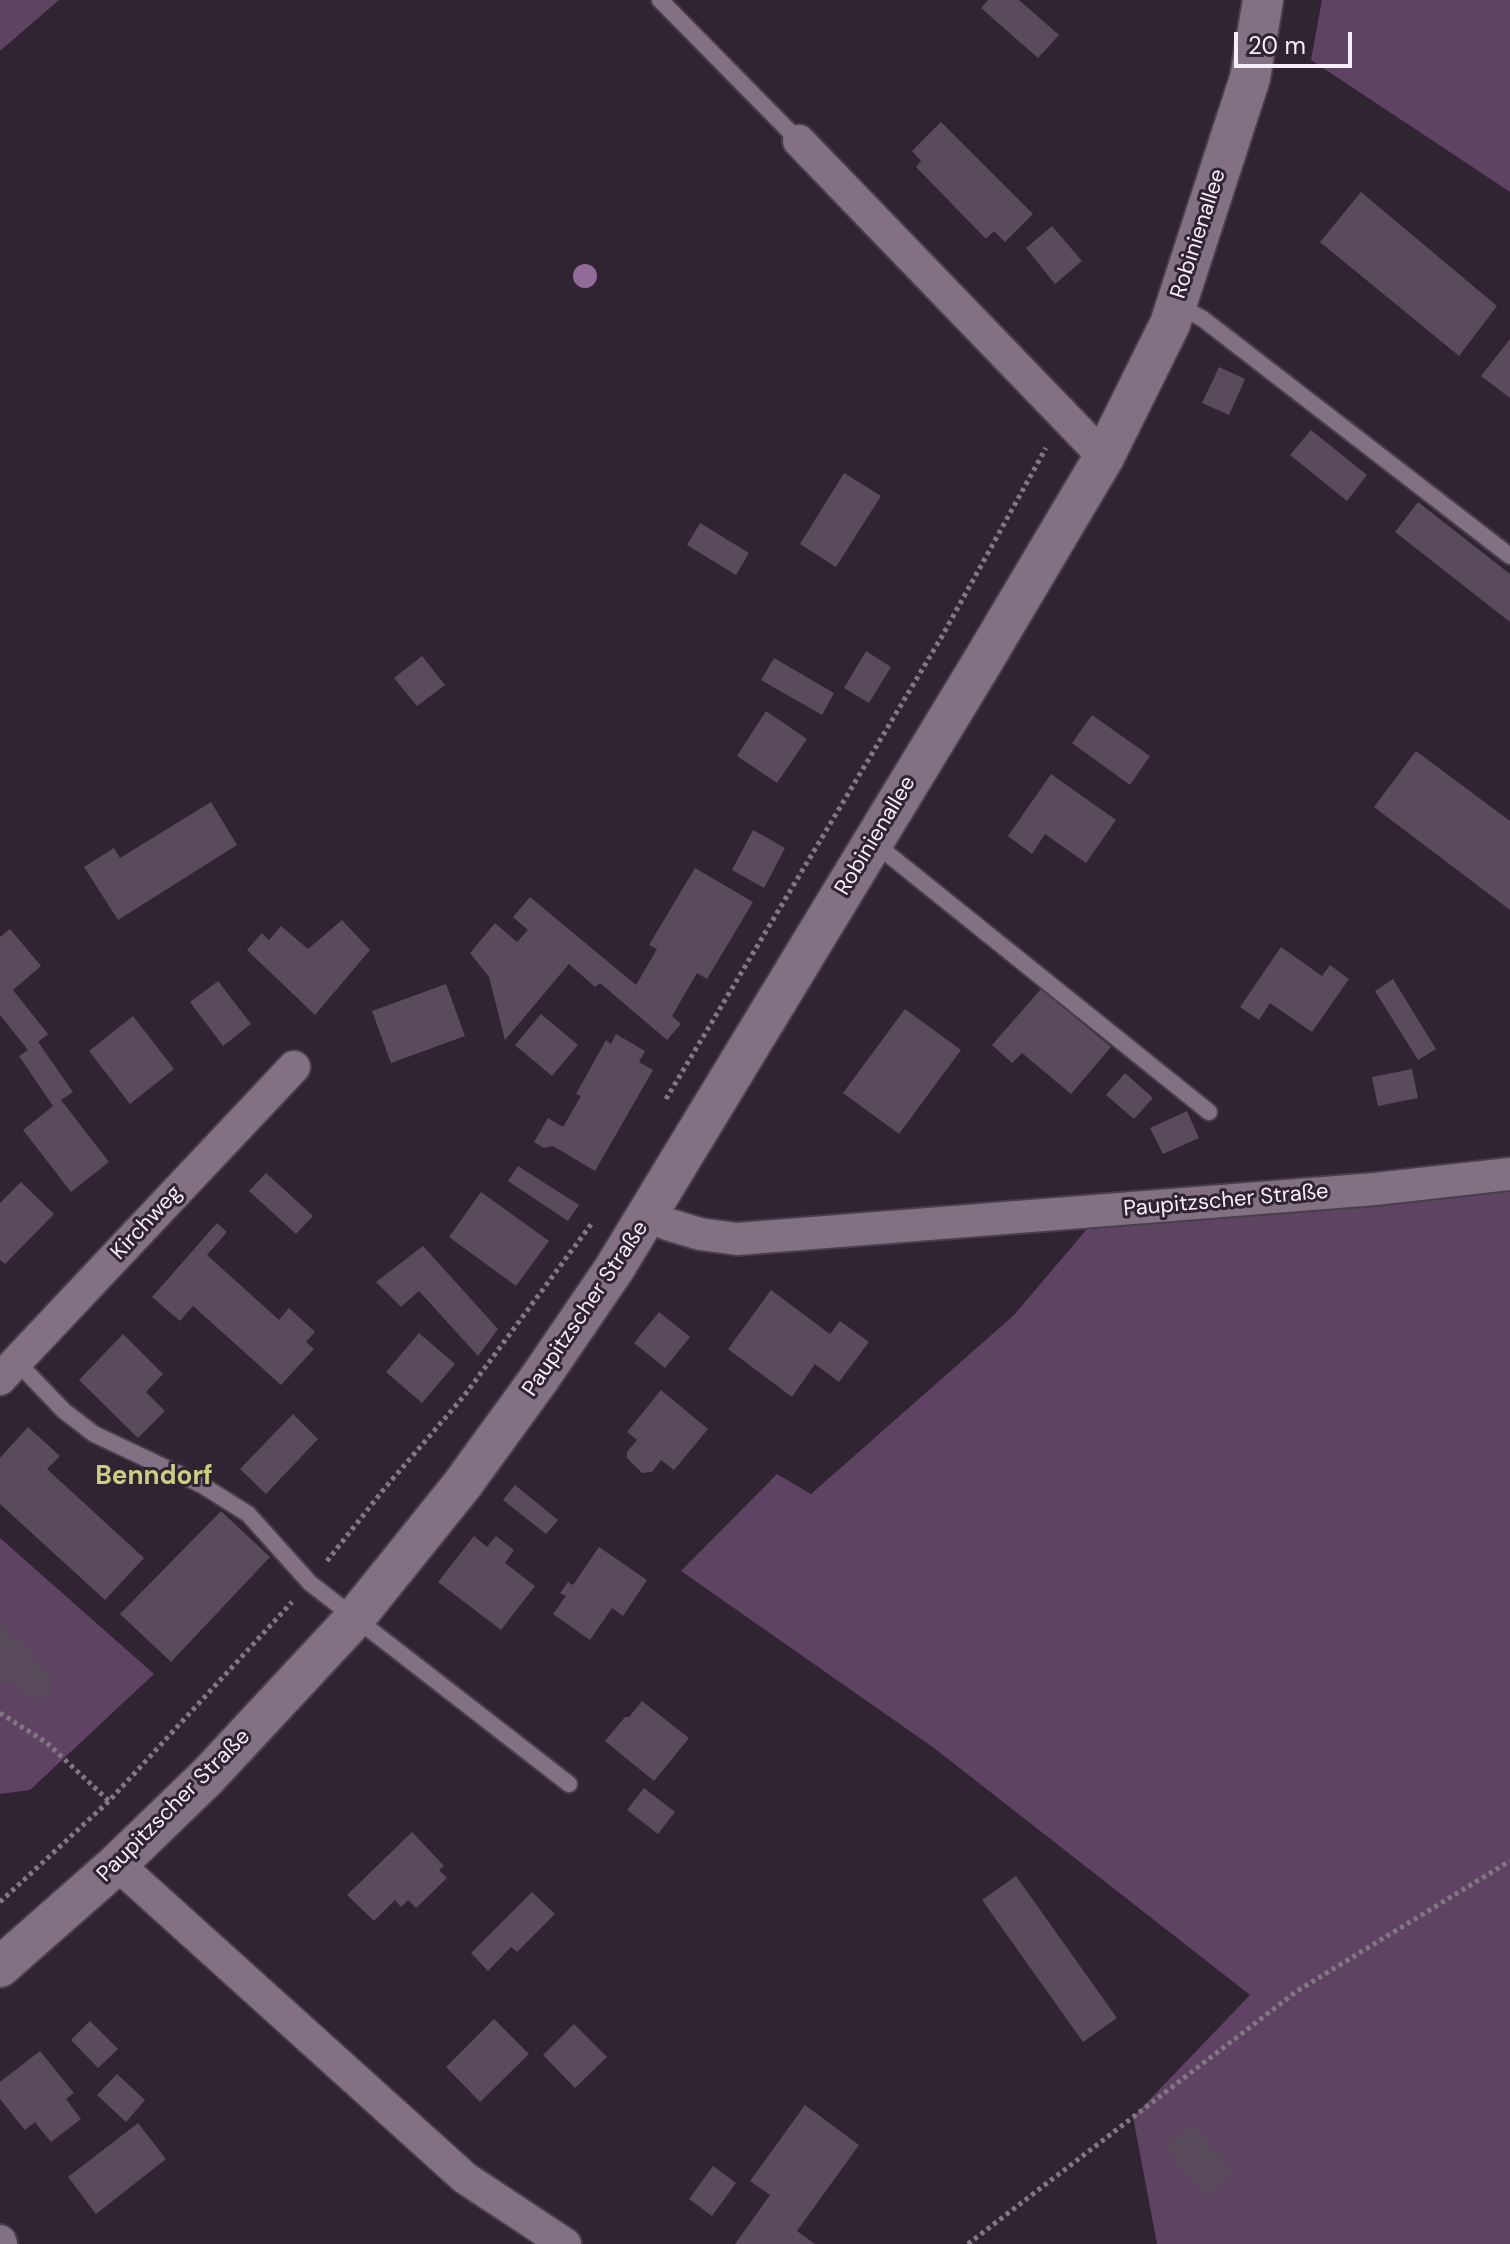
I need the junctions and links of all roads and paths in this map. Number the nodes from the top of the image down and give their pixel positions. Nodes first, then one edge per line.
1 (660, 0) edge
2 (1263, 0) edge
3 (799, 141) joint
4 (1176, 304) junction
5 (1063, 415) junction
6 (1104, 457) junction
7 (1510, 556) edge
8 (873, 842) junction
9 (294, 1067) dead end
10 (660, 1110) dead end
11 (1209, 1112) dead end
12 (1510, 1174) edge
13 (647, 1214) junction
14 (8, 1370) edge
15 (310, 1583) junction
16 (355, 1618) junction
17 (0, 1713) edge
18 (569, 1784) dead end
19 (109, 1801) junction
20 (1510, 1861) edge
21 (117, 1864) junction
22 (0, 1902) edge
23 (0, 1967) edge
24 (565, 2244) edge
25 (968, 2244) edge

1 - 3 lane
2 - 4 street, Robinienallee
3 - 5 street
4 - 6 street, Robinienallee
4 - 7 lane
5 - 6 street
5 - 10 path
6 - 8 street, Robinienallee
8 - 11 lane
8 - 13 street, Robinienallee
9 - 14 street, Kirchweg
12 - 13 street, Paupitzscher Straße
13 - 15 path
13 - 16 street, Paupitzscher Straße
14 - 15 lane
15 - 16 lane
15 - 19 path
16 - 18 lane
16 - 21 street, Paupitzscher Straße
17 - 19 path
19 - 22 path
20 - 25 path
21 - 23 street, Paupitzscher Straße
21 - 24 street

